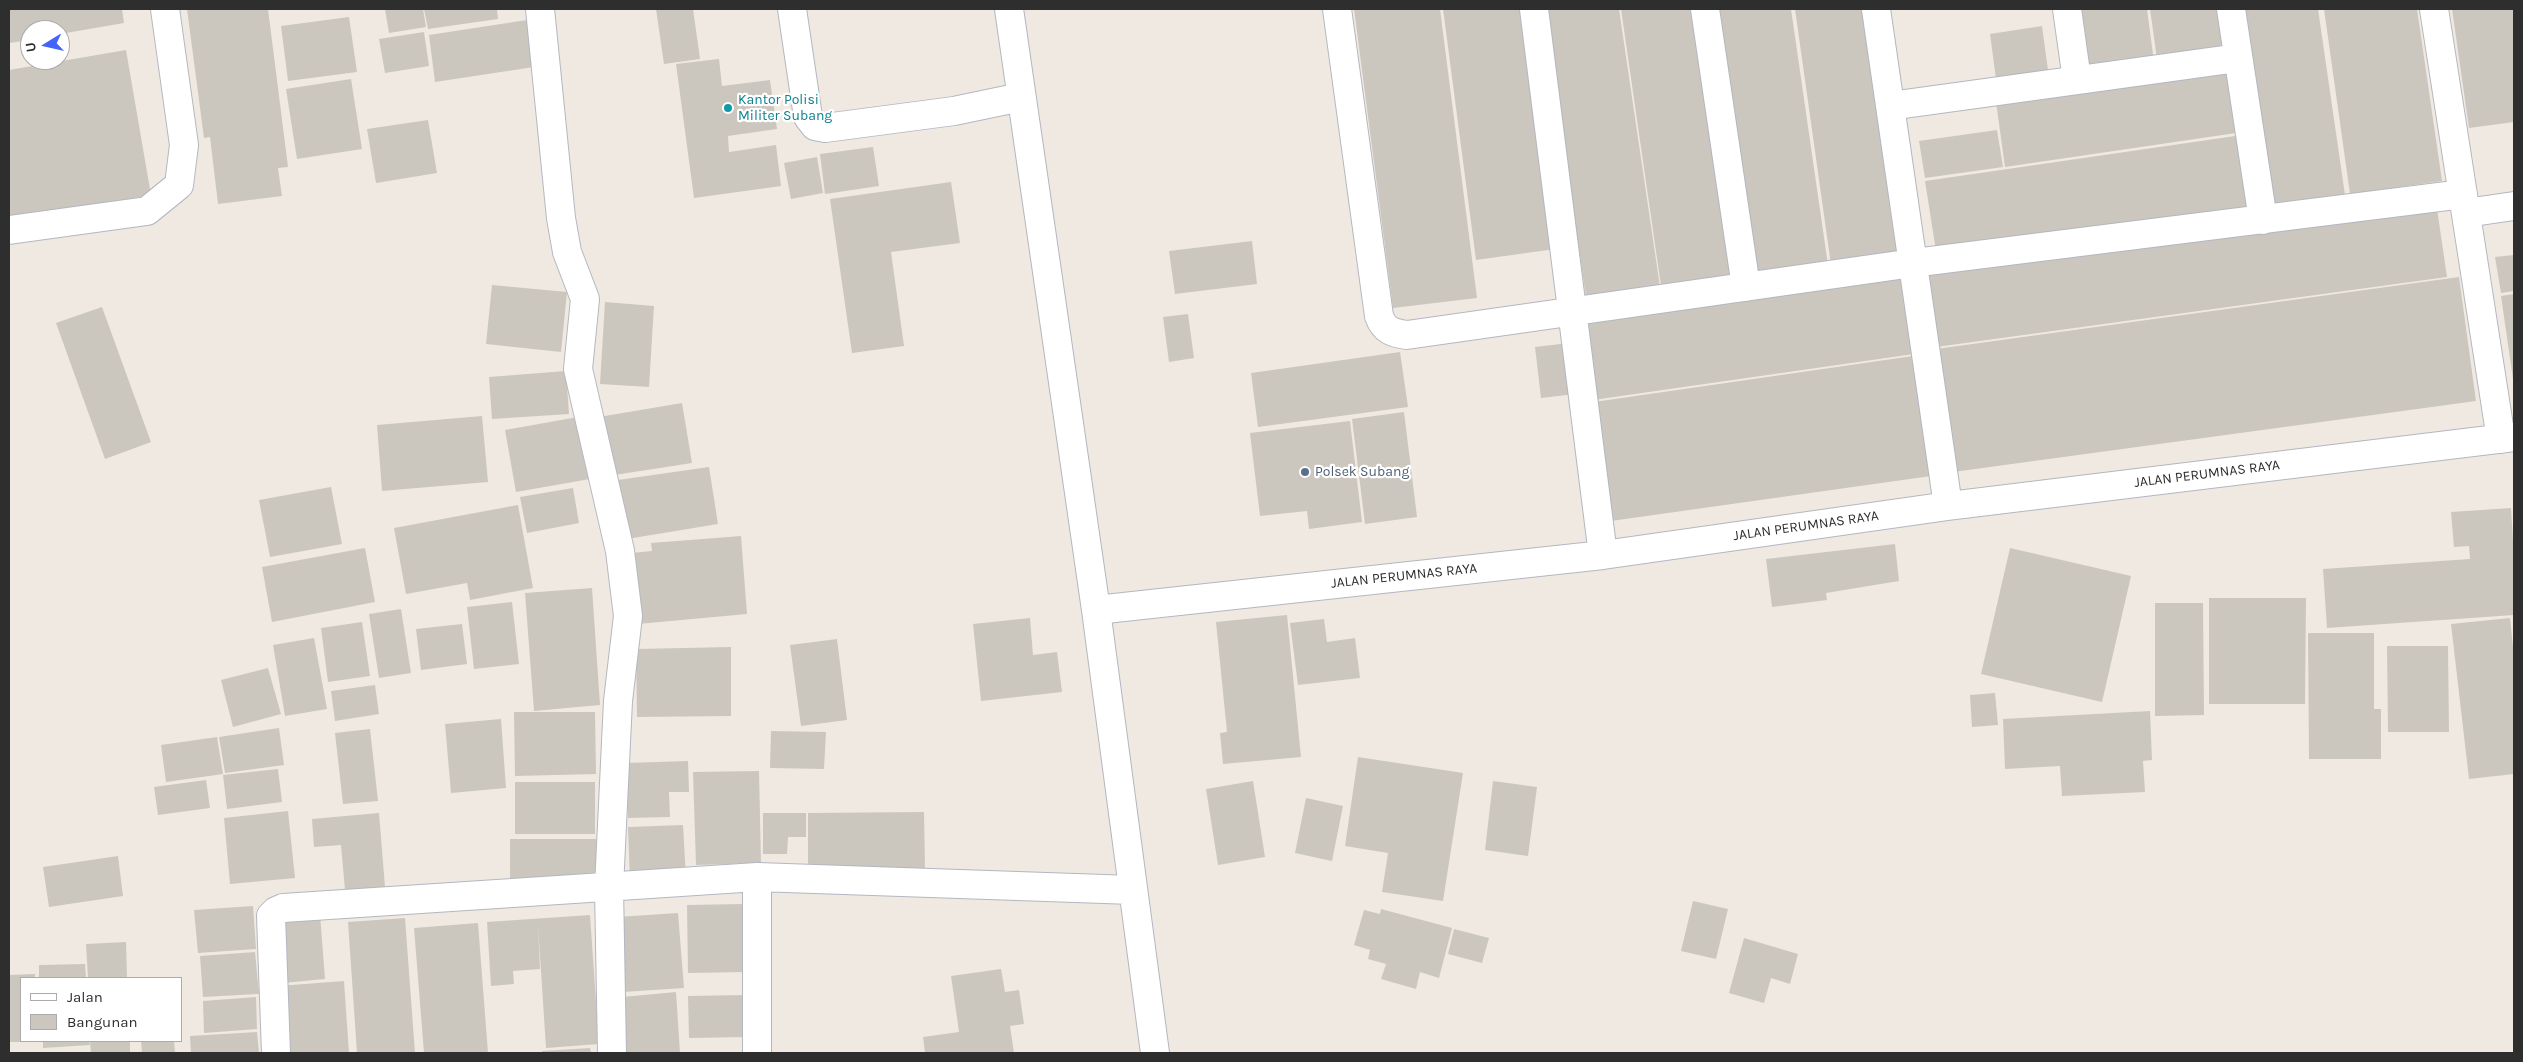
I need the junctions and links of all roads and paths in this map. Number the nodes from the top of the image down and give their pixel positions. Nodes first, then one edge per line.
1 (166, 9) edge
2 (540, 9) edge
3 (792, 9) edge
4 (1009, 9) edge
5 (1337, 9) edge
6 (1534, 9) edge
7 (1705, 9) edge
8 (1876, 9) edge
9 (2067, 9) edge
10 (2231, 9) edge
11 (2434, 9) edge
12 (2238, 58) junction
13 (2077, 80) junction
14 (1022, 97) junction
15 (1890, 106) junction
16 (2465, 203) junction
17 (2514, 206) edge
18 (2263, 220) junction
19 (9, 230) edge
20 (1913, 263) junction
21 (1746, 287) junction
22 (1572, 311) junction
23 (2508, 438) edge
24 (1948, 506) junction
25 (1602, 555) junction
26 (1096, 610) junction
27 (757, 877) junction
28 (609, 887) junction
29 (1133, 890) junction
30 (276, 1053) edge
31 (612, 1053) edge
32 (757, 1053) edge
33 (1154, 1053) edge

1 - 19 street
2 - 28 street
3 - 14 street
4 - 14 street
5 - 22 street
6 - 22 street
7 - 21 street
8 - 15 street
9 - 13 street
10 - 12 street
11 - 16 street
12 - 13 street
12 - 18 street
13 - 15 street
14 - 26 street
15 - 20 street
16 - 17 street
16 - 18 street
16 - 23 street
18 - 20 street
20 - 21 street
20 - 24 street
21 - 22 street
22 - 25 street
23 - 24 street, JALAN PERUMNAS RAYA
24 - 25 street, JALAN PERUMNAS RAYA
25 - 26 street, JALAN PERUMNAS RAYA
26 - 29 street
27 - 28 street
27 - 29 street
27 - 32 street
28 - 30 street
28 - 31 street
29 - 33 street

